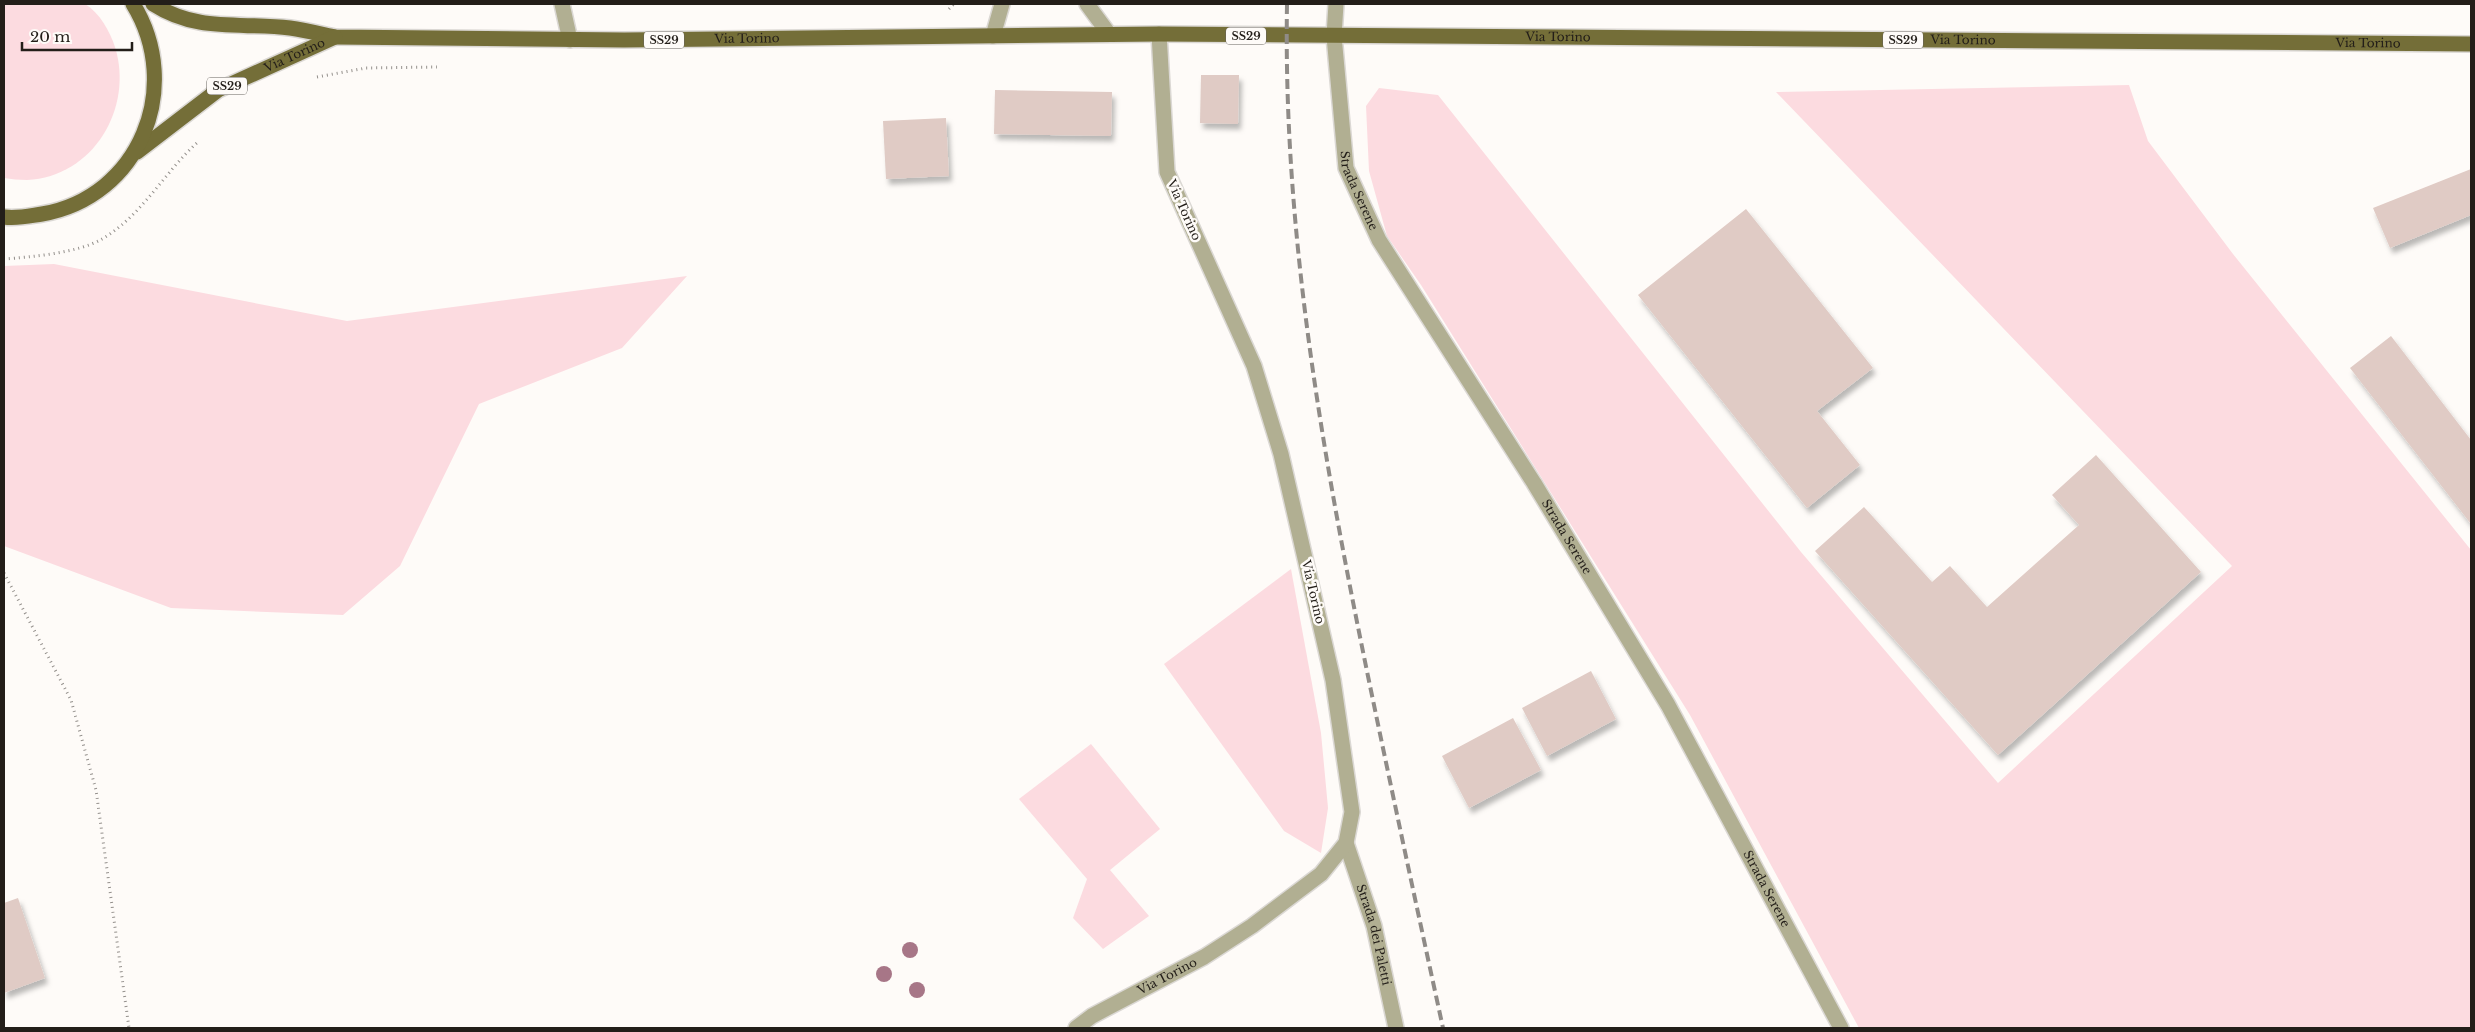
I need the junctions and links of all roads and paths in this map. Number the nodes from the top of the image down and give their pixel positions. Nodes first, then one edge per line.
1 (133, 4) edge
2 (153, 4) edge
3 (562, 4) edge
4 (1002, 4) edge
5 (1086, 4) edge
6 (1336, 4) edge
7 (1109, 34) junction
8 (1159, 34) junction
9 (993, 36) junction
10 (1334, 36) junction
11 (335, 37) junction
12 (570, 40) junction
13 (2471, 44) edge
14 (441, 67) dead end
15 (314, 77) dead end
16 (206, 135) dead end
17 (131, 157) junction
18 (4, 217) edge
19 (4, 259) edge
20 (4, 574) edge
21 (1346, 843) junction
22 (129, 1028) edge
23 (1076, 1028) edge
24 (1396, 1028) edge
25 (1841, 1028) edge

1 - 17 main road
2 - 11 main road, Via Torino / SS29
3 - 12 street
4 - 9 street
5 - 7 street
6 - 10 street
7 - 8 main road, Via Torino / SS29
7 - 9 main road, Via Torino / SS29
8 - 10 main road, Via Torino / SS29
8 - 21 street, Via Torino
9 - 12 main road, Via Torino / SS29
10 - 13 main road, Via Torino / SS29
10 - 25 street, Strada Serene
11 - 12 main road, Via Torino / SS29
11 - 17 main road, Via Torino / SS29
14 - 15 path
16 - 19 path
17 - 18 main road
20 - 22 path
21 - 23 street, Via Torino
21 - 24 street, Strada dei Paletti

